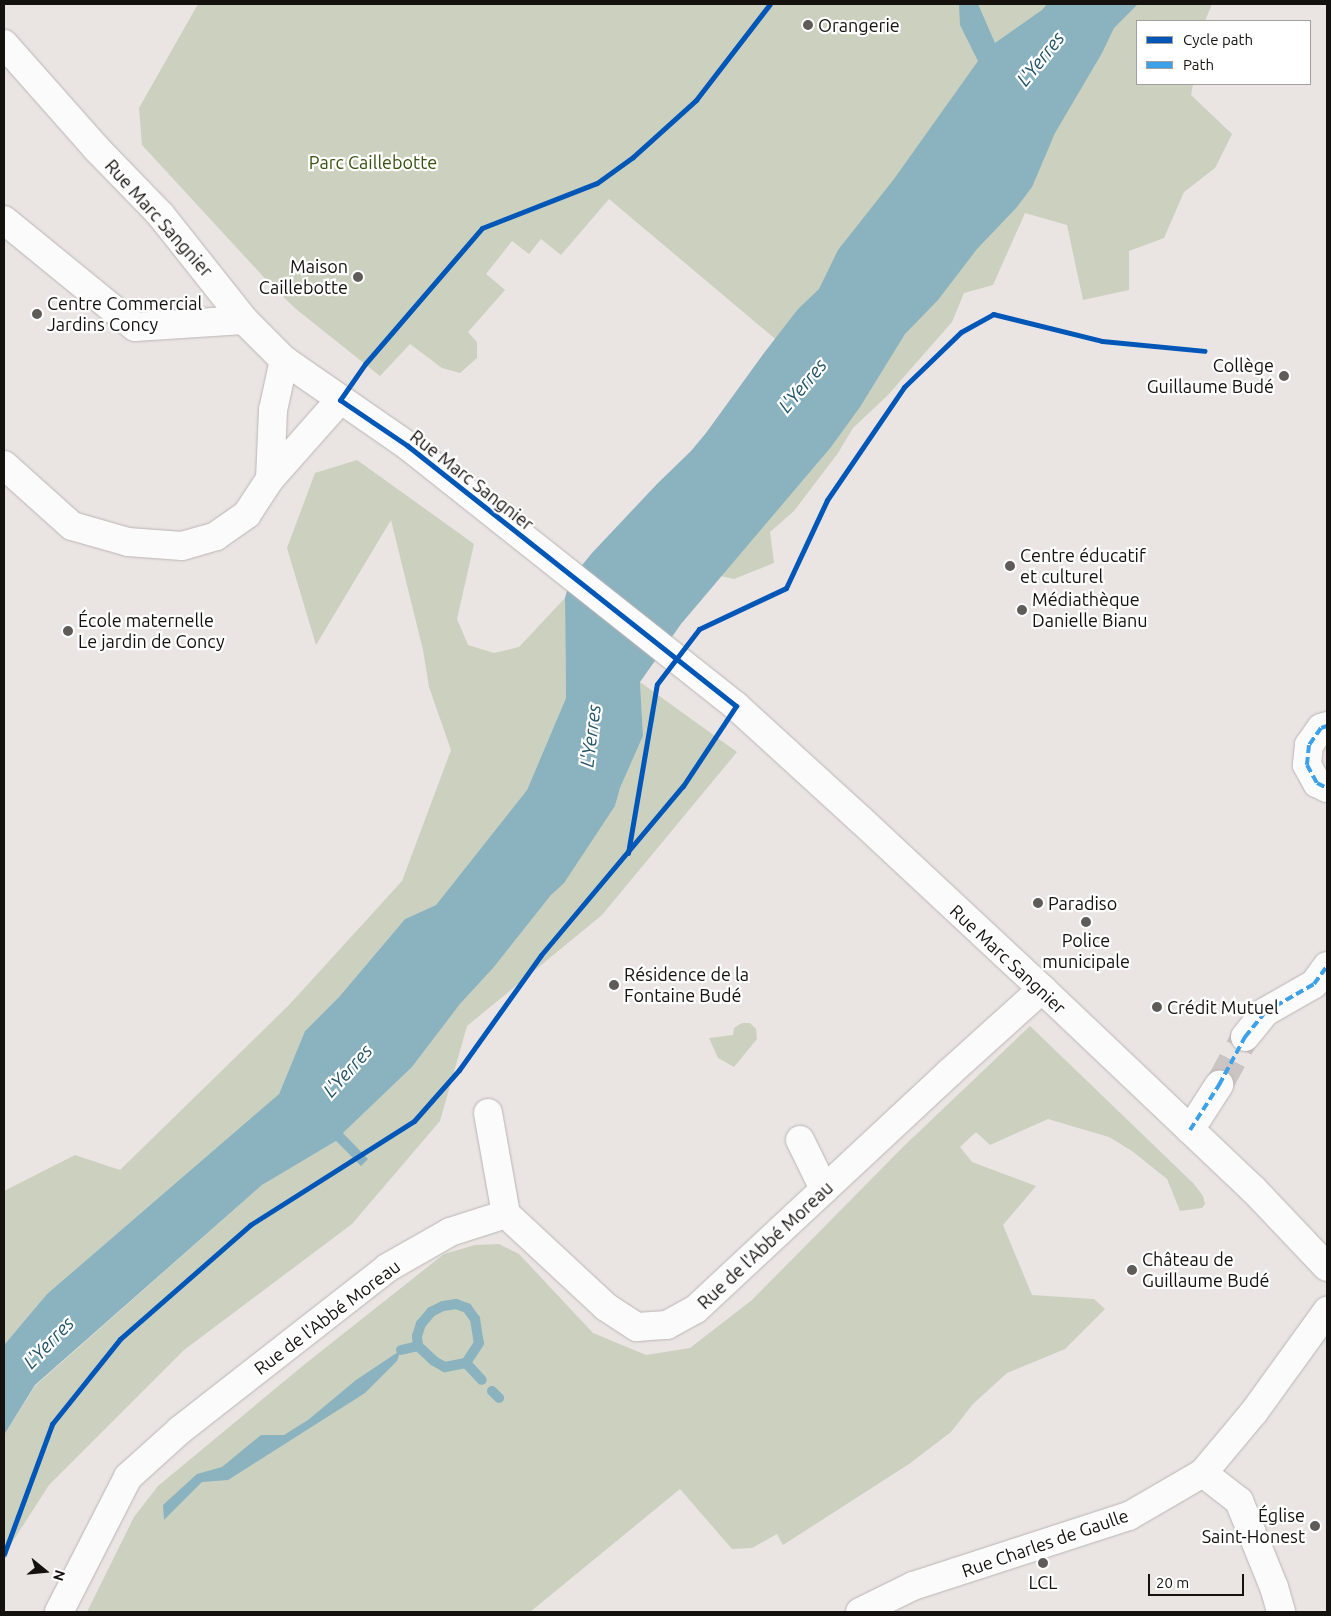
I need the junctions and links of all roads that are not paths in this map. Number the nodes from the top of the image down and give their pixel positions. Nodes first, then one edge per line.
1 (4, 44) edge
2 (4, 220) edge
3 (244, 320) junction
4 (284, 360) junction
5 (340, 400) junction
6 (4, 465) edge
7 (270, 479) junction
8 (1327, 726) edge
9 (1327, 788) edge
10 (1327, 966) edge
11 (1042, 989) junction
12 (1245, 1037) tunnel mouth
13 (1219, 1085) tunnel mouth
14 (488, 1113) dead end
15 (1190, 1130) junction
16 (800, 1140) dead end
17 (824, 1189) junction
18 (506, 1214) junction
19 (1327, 1267) edge
20 (1327, 1311) edge
21 (1203, 1473) junction
22 (59, 1612) edge
23 (860, 1612) edge
24 (1281, 1612) edge

1 - 3 street, Rue Marc Sangnier
2 - 3 street
3 - 4 street, Rue Marc Sangnier
4 - 5 street, Rue Marc Sangnier
4 - 7 street
5 - 7 street
5 - 11 street, Rue Marc Sangnier
6 - 7 street
8 - 9 street
10 - 12 street
11 - 15 street, Rue Marc Sangnier
11 - 17 street, Rue de l'Abbé Moreau
13 - 15 street
14 - 18 street
15 - 19 street, Rue Marc Sangnier
16 - 17 street
17 - 18 street, Rue de l'Abbé Moreau
18 - 22 street, Rue de l'Abbé Moreau
20 - 21 street, Rue Charles de Gaulle
21 - 23 street, Rue Charles de Gaulle
21 - 24 street

